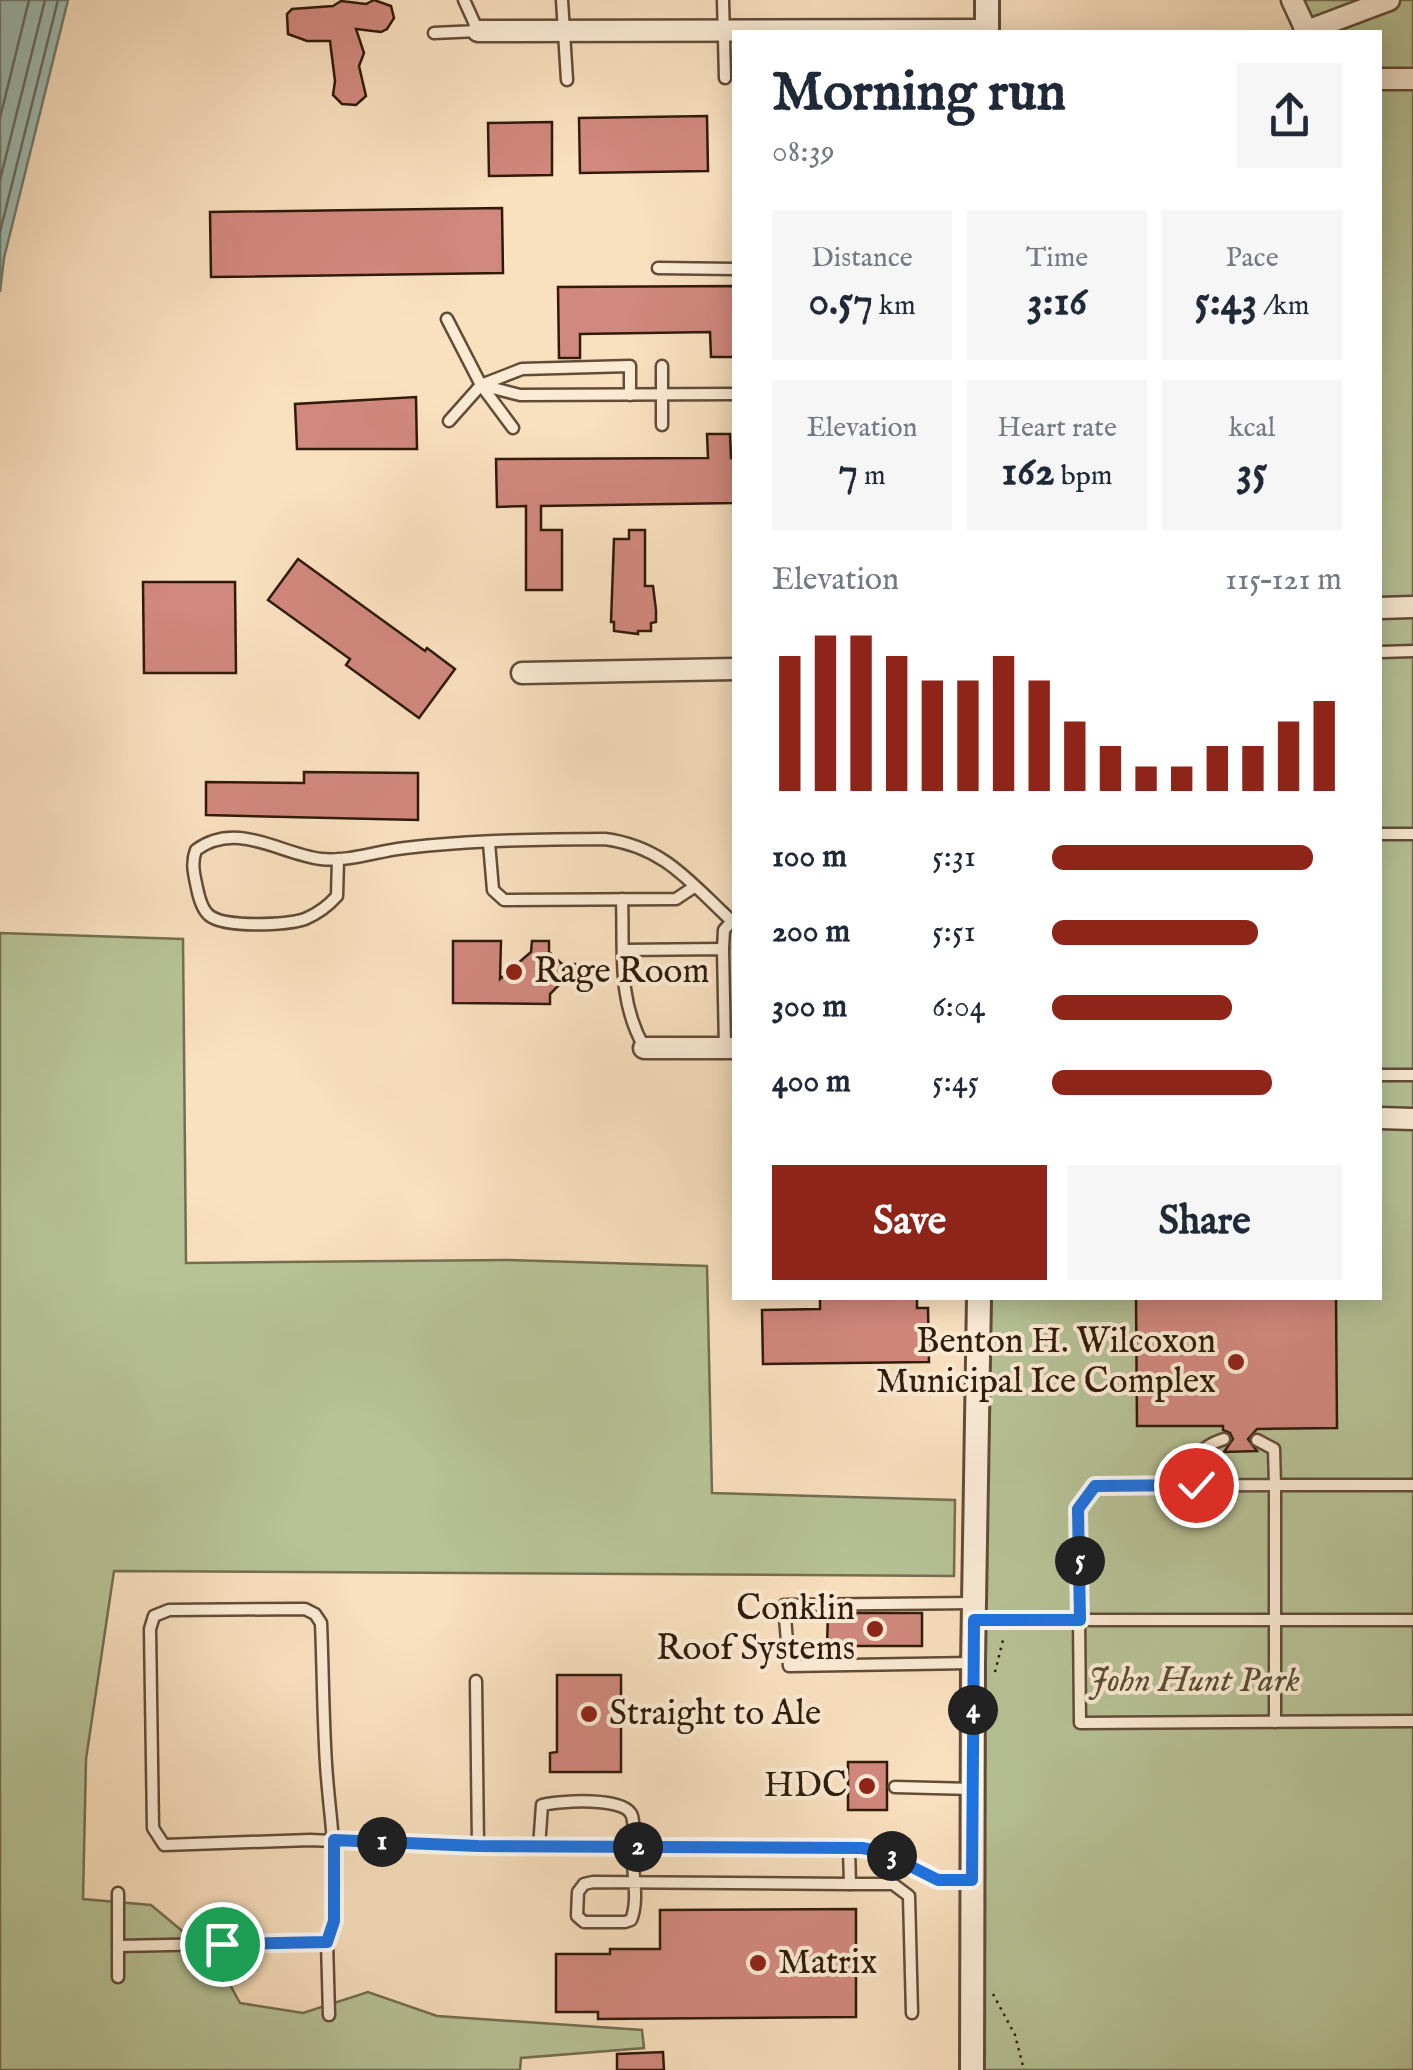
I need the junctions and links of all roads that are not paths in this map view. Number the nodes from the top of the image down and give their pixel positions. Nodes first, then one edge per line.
1 (464, 0) edge
2 (562, 0) edge
3 (723, 0) edge
4 (987, 0) edge
5 (1292, 0) edge
6 (1388, 0) edge
7 (478, 30) junction
8 (563, 30) junction
9 (723, 30) junction
10 (732, 30) edge
11 (987, 30) edge
12 (1305, 30) edge
13 (1308, 30) edge
14 (434, 33) dead end
15 (726, 78) dead end
16 (1382, 78) edge
17 (1413, 79) edge
18 (567, 80) dead end
19 (658, 268) dead end
20 (732, 269) edge
21 (447, 319) dead end
22 (662, 366) dead end
23 (481, 385) junction
24 (662, 394) junction
25 (732, 394) edge
26 (630, 395) junction
27 (449, 421) dead end
28 (662, 425) dead end
29 (513, 428) dead end
30 (1382, 608) edge
31 (1413, 608) edge
32 (1413, 650) edge
33 (1382, 652) edge
34 (732, 668) edge
35 (522, 672) dead end
36 (1382, 834) edge
37 (1413, 834) edge
38 (489, 843) junction
39 (338, 859) junction
40 (694, 886) junction
41 (622, 899) junction
42 (732, 921) edge
43 (732, 924) edge
44 (723, 949) junction
45 (624, 950) junction
46 (644, 1048) joint
47 (730, 1048) edge
48 (1382, 1075) edge
49 (1413, 1075) edge
50 (1382, 1118) edge
51 (1413, 1119) edge
52 (979, 1300) edge
53 (1224, 1440) dead end
54 (1257, 1440) dead end
55 (1275, 1484) junction
56 (1196, 1485) junction
57 (1413, 1485) edge
58 (974, 1612) junction
59 (1080, 1620) junction
60 (1276, 1620) junction
61 (1413, 1620) edge
62 (973, 1662) junction
63 (476, 1681) dead end
64 (1413, 1721) edge
65 (1276, 1722) junction
66 (896, 1787) dead end
67 (972, 1790) junction
68 (334, 1840) junction
69 (478, 1846) junction
70 (539, 1847) junction
71 (632, 1847) junction
72 (849, 1848) junction
73 (972, 1880) junction
74 (634, 1882) junction
75 (850, 1884) junction
76 (118, 1893) dead end
77 (327, 1942) junction
78 (118, 1946) junction
79 (118, 1977) dead end
80 (912, 2013) dead end
81 (330, 2014) dead end
82 (972, 2070) edge

1 - 7 lane
2 - 8 lane
3 - 9 lane
4 - 11 street
5 - 12 street
6 - 13 street
7 - 8 street
7 - 14 lane
8 - 9 street
8 - 18 lane
9 - 10 street
9 - 15 lane
16 - 17 street
19 - 20 lane
21 - 23 lane
22 - 24 lane
23 - 26 lane
23 - 26 lane
23 - 27 lane
23 - 29 lane
24 - 25 lane
24 - 26 lane
24 - 28 lane
30 - 31 street
32 - 33 lane
34 - 35 street
36 - 37 lane
38 - 39 lane
38 - 40 lane
38 - 41 lane
39 - 39 lane
40 - 41 lane
40 - 42 lane
41 - 45 lane
43 - 44 lane
44 - 45 lane
44 - 47 lane
45 - 46 lane
46 - 47 street
48 - 49 lane
50 - 51 street
52 - 58 street
53 - 56 lane
54 - 55 lane
55 - 56 lane
55 - 57 lane
55 - 60 lane
56 - 59 lane
58 - 59 lane
58 - 62 street
58 - 62 lane
59 - 60 lane
59 - 65 lane
60 - 61 lane
60 - 65 lane
62 - 67 street
63 - 69 lane
64 - 65 lane
66 - 67 lane
67 - 73 street
68 - 68 lane
68 - 69 lane
68 - 77 lane
69 - 70 lane
70 - 71 lane
70 - 71 lane
71 - 72 lane
71 - 74 lane
72 - 73 lane
72 - 75 lane
73 - 82 street
74 - 74 lane
74 - 75 lane
75 - 80 lane
76 - 78 lane
77 - 78 lane
77 - 81 lane
78 - 79 lane

